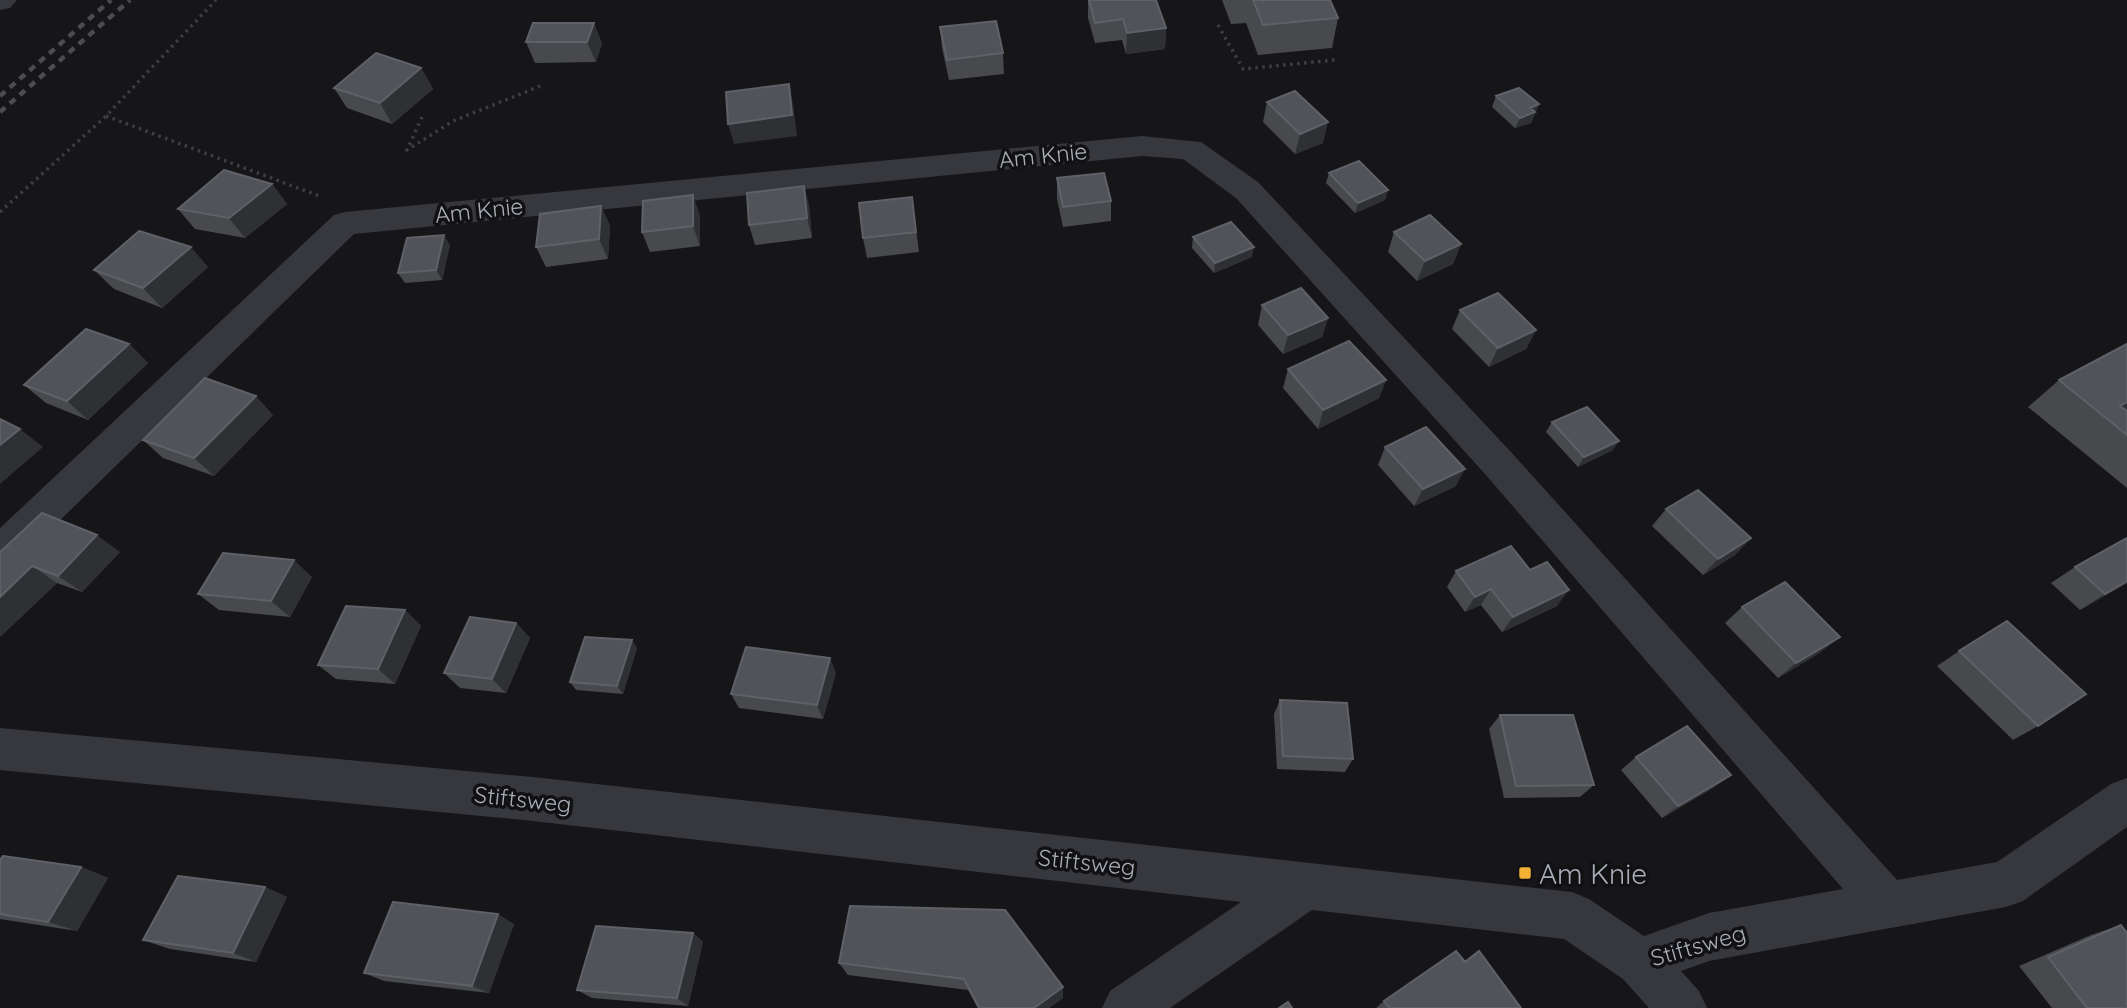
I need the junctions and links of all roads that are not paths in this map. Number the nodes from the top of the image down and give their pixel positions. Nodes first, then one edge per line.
1 (0, 554) edge
2 (0, 750) edge
3 (2127, 800) edge
4 (1306, 886) junction
5 (1889, 906) junction
6 (1640, 962) junction
7 (1127, 1008) edge
8 (1682, 1008) edge

1 - 5 street, Am Knie
2 - 4 street, Stiftsweg
3 - 5 street, Stiftsweg
4 - 6 street, Stiftsweg
4 - 7 street
5 - 6 street, Stiftsweg
6 - 8 street

